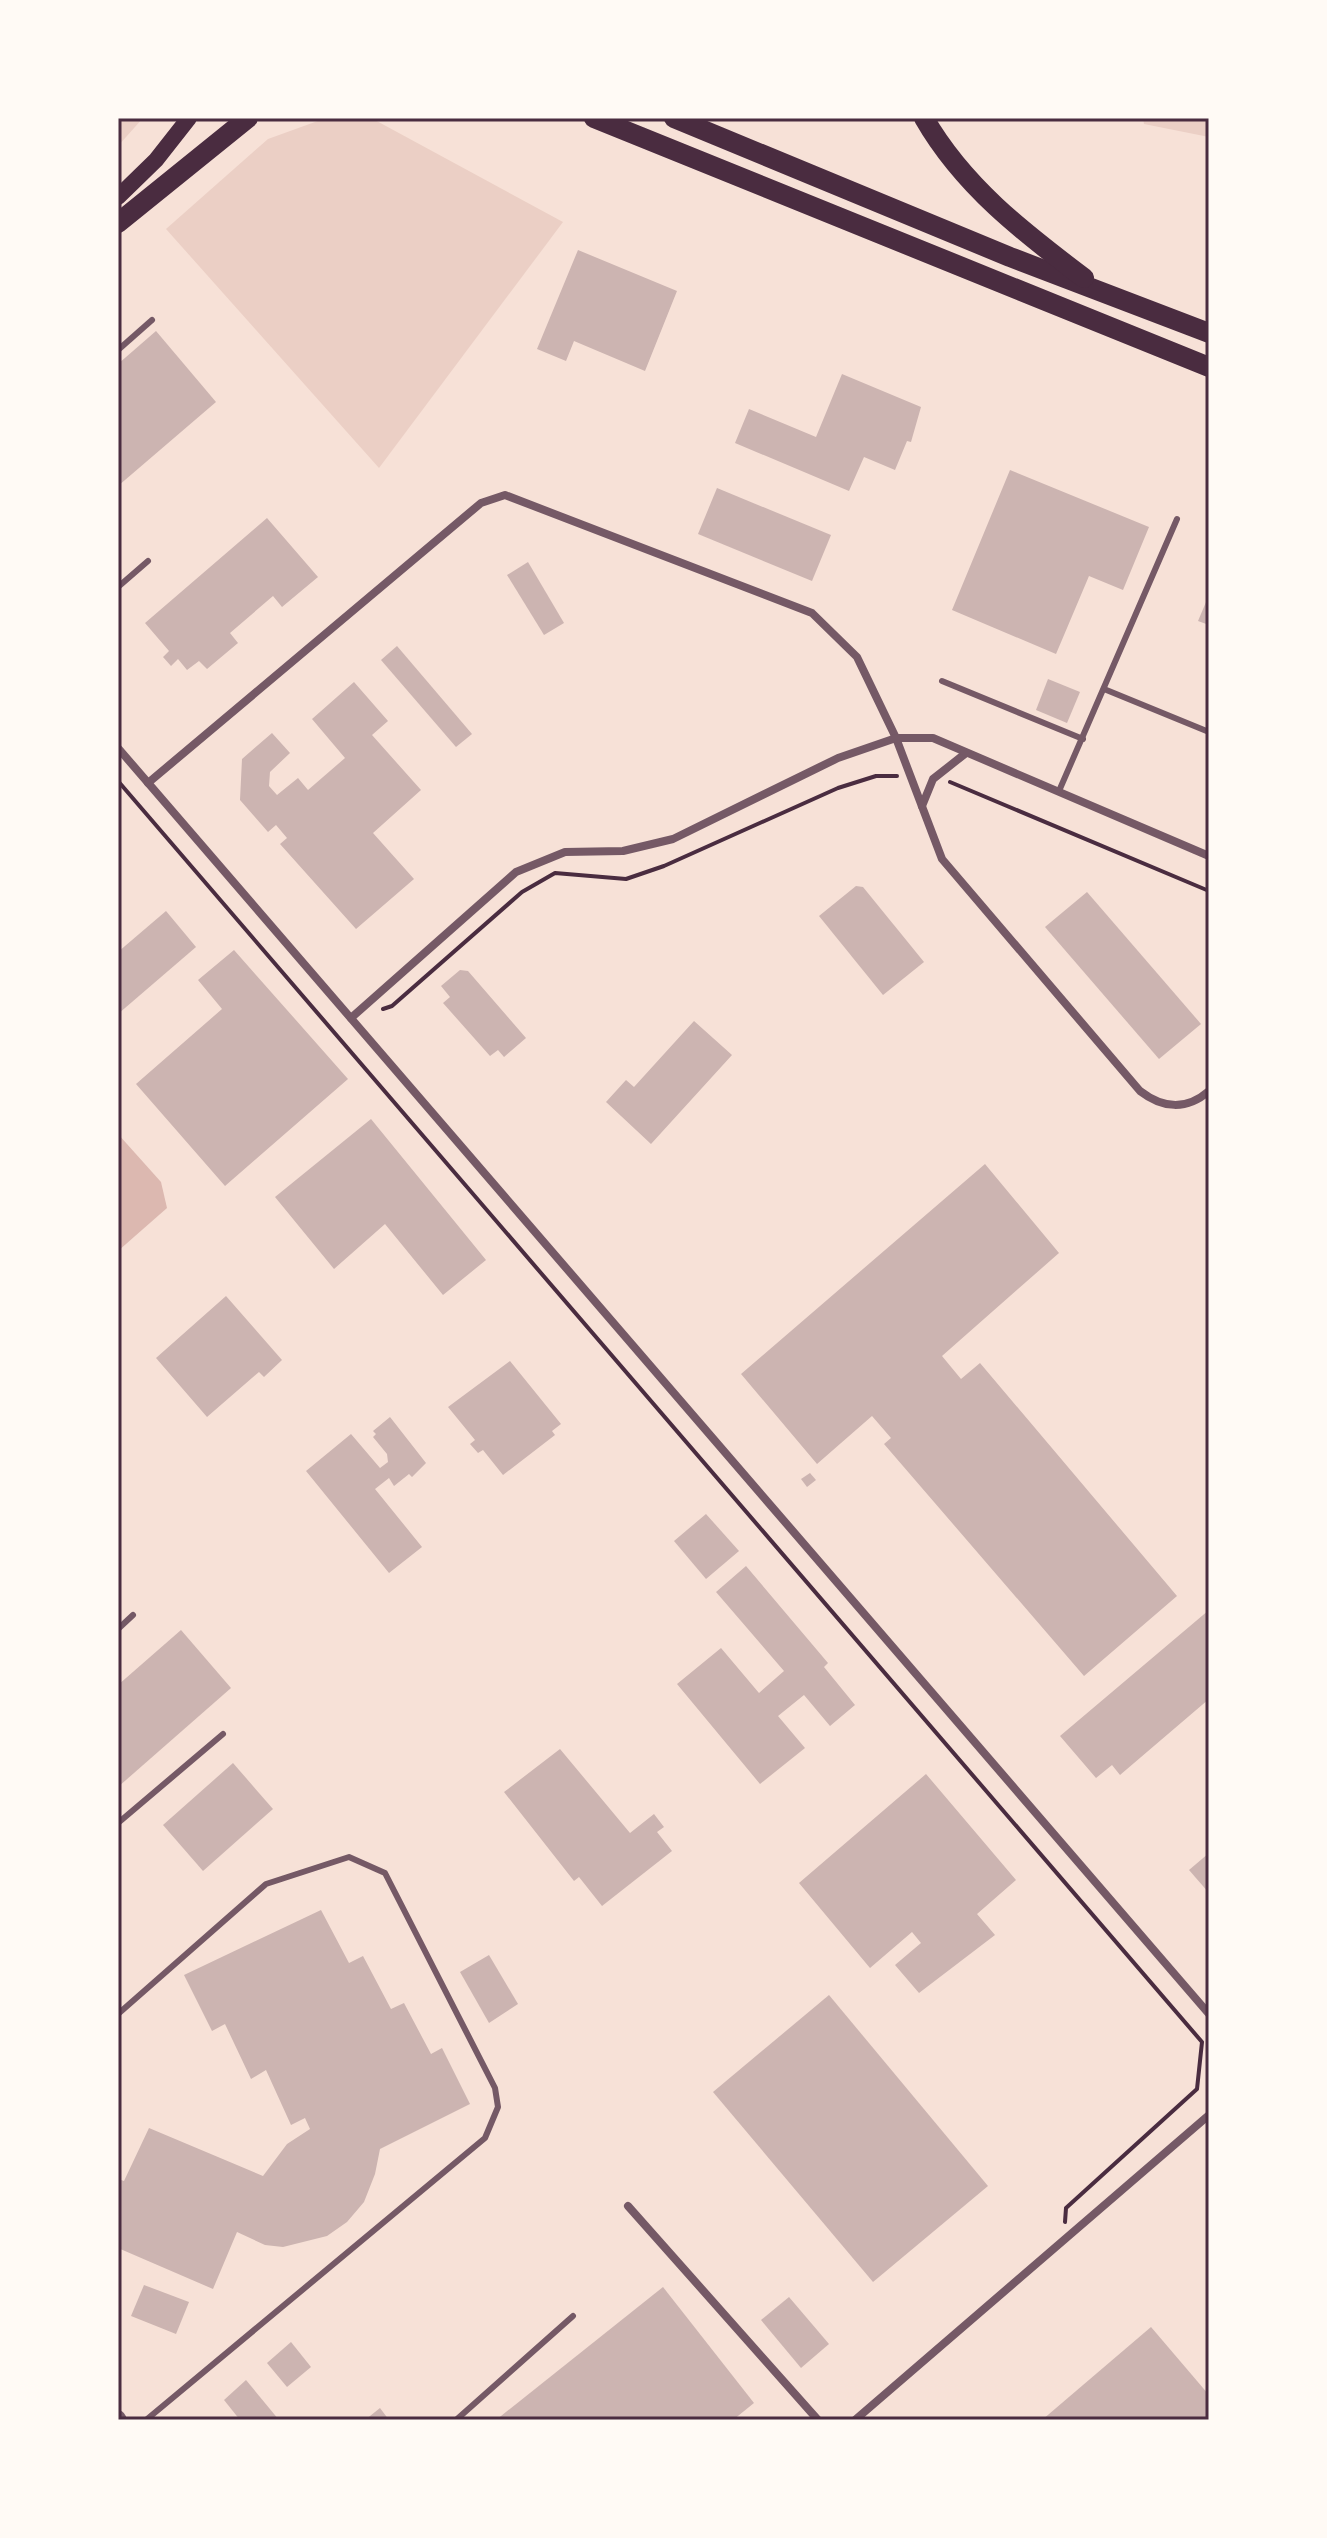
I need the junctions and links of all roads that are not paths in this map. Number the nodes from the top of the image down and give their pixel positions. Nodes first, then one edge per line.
1 (189, 118) edge
2 (248, 118) edge
3 (574, 118) edge
4 (674, 118) edge
5 (924, 118) edge
6 (600, 121) edge
7 (118, 197) edge
8 (118, 223) edge
9 (1103, 292) junction
10 (152, 320) dead end
11 (1209, 333) edge
12 (118, 350) edge
13 (1209, 367) edge
14 (1177, 519) dead end
15 (148, 561) dead end
16 (118, 587) edge
17 (942, 681) dead end
18 (1104, 689) junction
19 (1209, 732) edge
20 (896, 738) junction
21 (1083, 739) junction
22 (118, 748) edge
23 (966, 753) junction
24 (148, 783) junction
25 (1059, 791) junction
26 (922, 811) junction
27 (1209, 856) edge
28 (351, 1018) junction
29 (1209, 1091) edge
30 (133, 1615) dead end
31 (118, 1629) edge
32 (223, 1734) dead end
33 (118, 1823) edge
34 (118, 2014) edge
35 (1209, 2014) edge
36 (1209, 2115) edge
37 (628, 2206) dead end
38 (573, 2316) dead end
39 (146, 2420) edge
40 (456, 2420) edge
41 (818, 2420) edge
42 (855, 2420) edge

1 - 7 main road
2 - 8 highway
3 - 6 highway
4 - 9 highway
5 - 9 highway
6 - 13 highway
9 - 11 highway
10 - 12 lane
14 - 18 lane
15 - 16 lane
17 - 21 lane
18 - 19 lane
18 - 21 lane
20 - 23 street
20 - 24 street
20 - 26 street
20 - 28 street
21 - 25 lane
22 - 24 street
23 - 25 street
23 - 26 street
24 - 28 street
25 - 27 street
26 - 29 street
28 - 35 street
30 - 31 lane
32 - 33 lane
34 - 39 lane
36 - 42 street
37 - 41 street
38 - 40 lane

